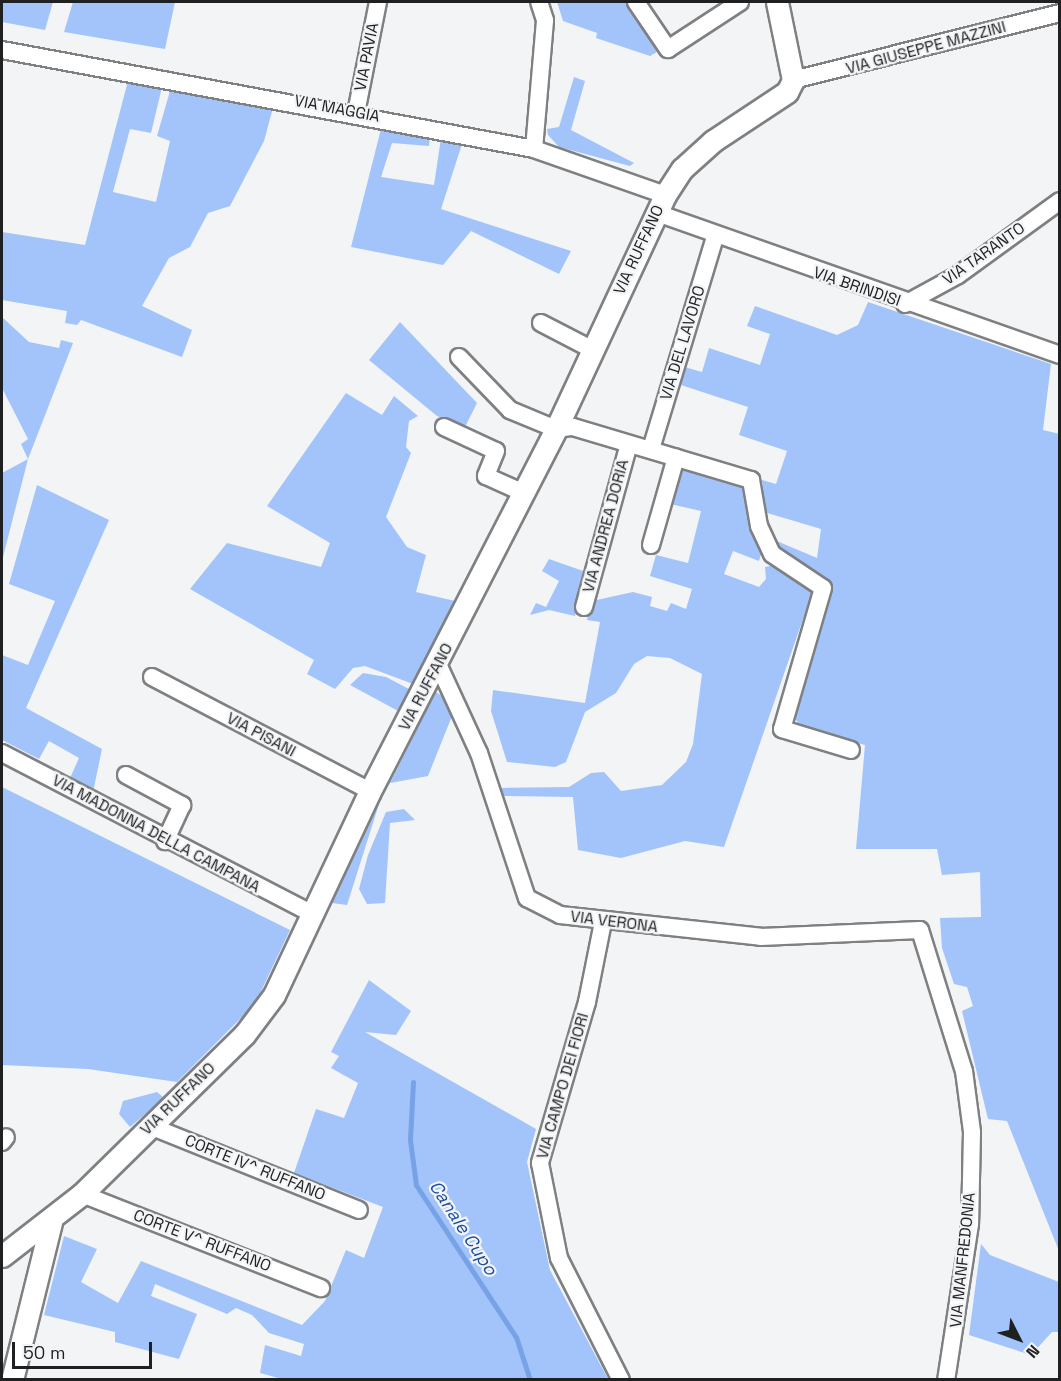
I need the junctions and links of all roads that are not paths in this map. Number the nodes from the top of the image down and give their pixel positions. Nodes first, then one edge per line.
1 (378, 2) edge
2 (539, 2) edge
3 (636, 2) edge
4 (740, 2) edge
5 (777, 2) edge
6 (1059, 13) edge
7 (2, 50) edge
8 (793, 80) junction
9 (356, 113) junction
10 (534, 149) junction
11 (1059, 201) edge
12 (661, 204) junction
13 (716, 237) junction
14 (906, 304) junction
15 (541, 323) dead end
16 (593, 350) junction
17 (1059, 355) edge
18 (459, 357) dead end
19 (444, 427) dead end
20 (556, 429) junction
21 (629, 444) junction
22 (651, 449) junction
23 (676, 457) junction
24 (524, 493) junction
25 (651, 545) dead end
26 (584, 607) dead end
27 (438, 664) junction
28 (152, 677) dead end
29 (850, 750) dead end
30 (2, 753) edge
31 (126, 775) dead end
32 (370, 791) junction
33 (165, 841) junction
34 (311, 913) junction
35 (603, 922) junction
36 (920, 930) joint
37 (150, 1126) junction
38 (82, 1194) junction
39 (359, 1210) dead end
40 (51, 1222) junction
41 (3, 1252) edge
42 (321, 1288) dead end
43 (12, 1380) edge
44 (621, 1380) edge
45 (946, 1380) edge

1 - 9 street, VIA PAVIA
2 - 10 street
3 - 4 street
5 - 8 street
6 - 8 street, VIA GIUSEPPE MAZZINI
7 - 9 street, VIA MAGGIA
8 - 12 street, VIA RUFFANO
9 - 10 street, VIA MAGGIA
10 - 12 street, VIA MAGGIA
11 - 14 street, VIA TARANTO
12 - 13 street, VIA BRINDISI
12 - 16 street, VIA RUFFANO
13 - 14 street, VIA BRINDISI
13 - 22 street, VIA DEL LAVORO
14 - 17 street, VIA BRINDISI
15 - 16 street
16 - 20 street, VIA RUFFANO
18 - 20 street
19 - 24 street
20 - 21 street
20 - 24 street, VIA RUFFANO
21 - 22 street
21 - 26 street, VIA ANDREA DORIA
22 - 23 street
23 - 25 street
23 - 29 street
24 - 27 street, VIA RUFFANO
27 - 32 street, VIA RUFFANO
27 - 35 street, VIA VERONA
28 - 32 street, VIA PISANI
30 - 33 street, VIA MADONNA DELLA CAMPANA
31 - 33 street
32 - 34 street, VIA RUFFANO
33 - 34 street, VIA MADONNA DELLA CAMPANA
34 - 37 street, VIA RUFFANO
35 - 36 street, VIA VERONA
35 - 44 street, VIA CAMPO DEI FIORI
36 - 45 street, VIA MANFREDONIA
37 - 38 street, VIA RUFFANO
37 - 39 street, CORTE IV^ RUFFANO
38 - 40 street, VIA RUFFANO
38 - 42 street, CORTE V^ RUFFANO
40 - 41 street, VIA RUFFANO
40 - 43 street

